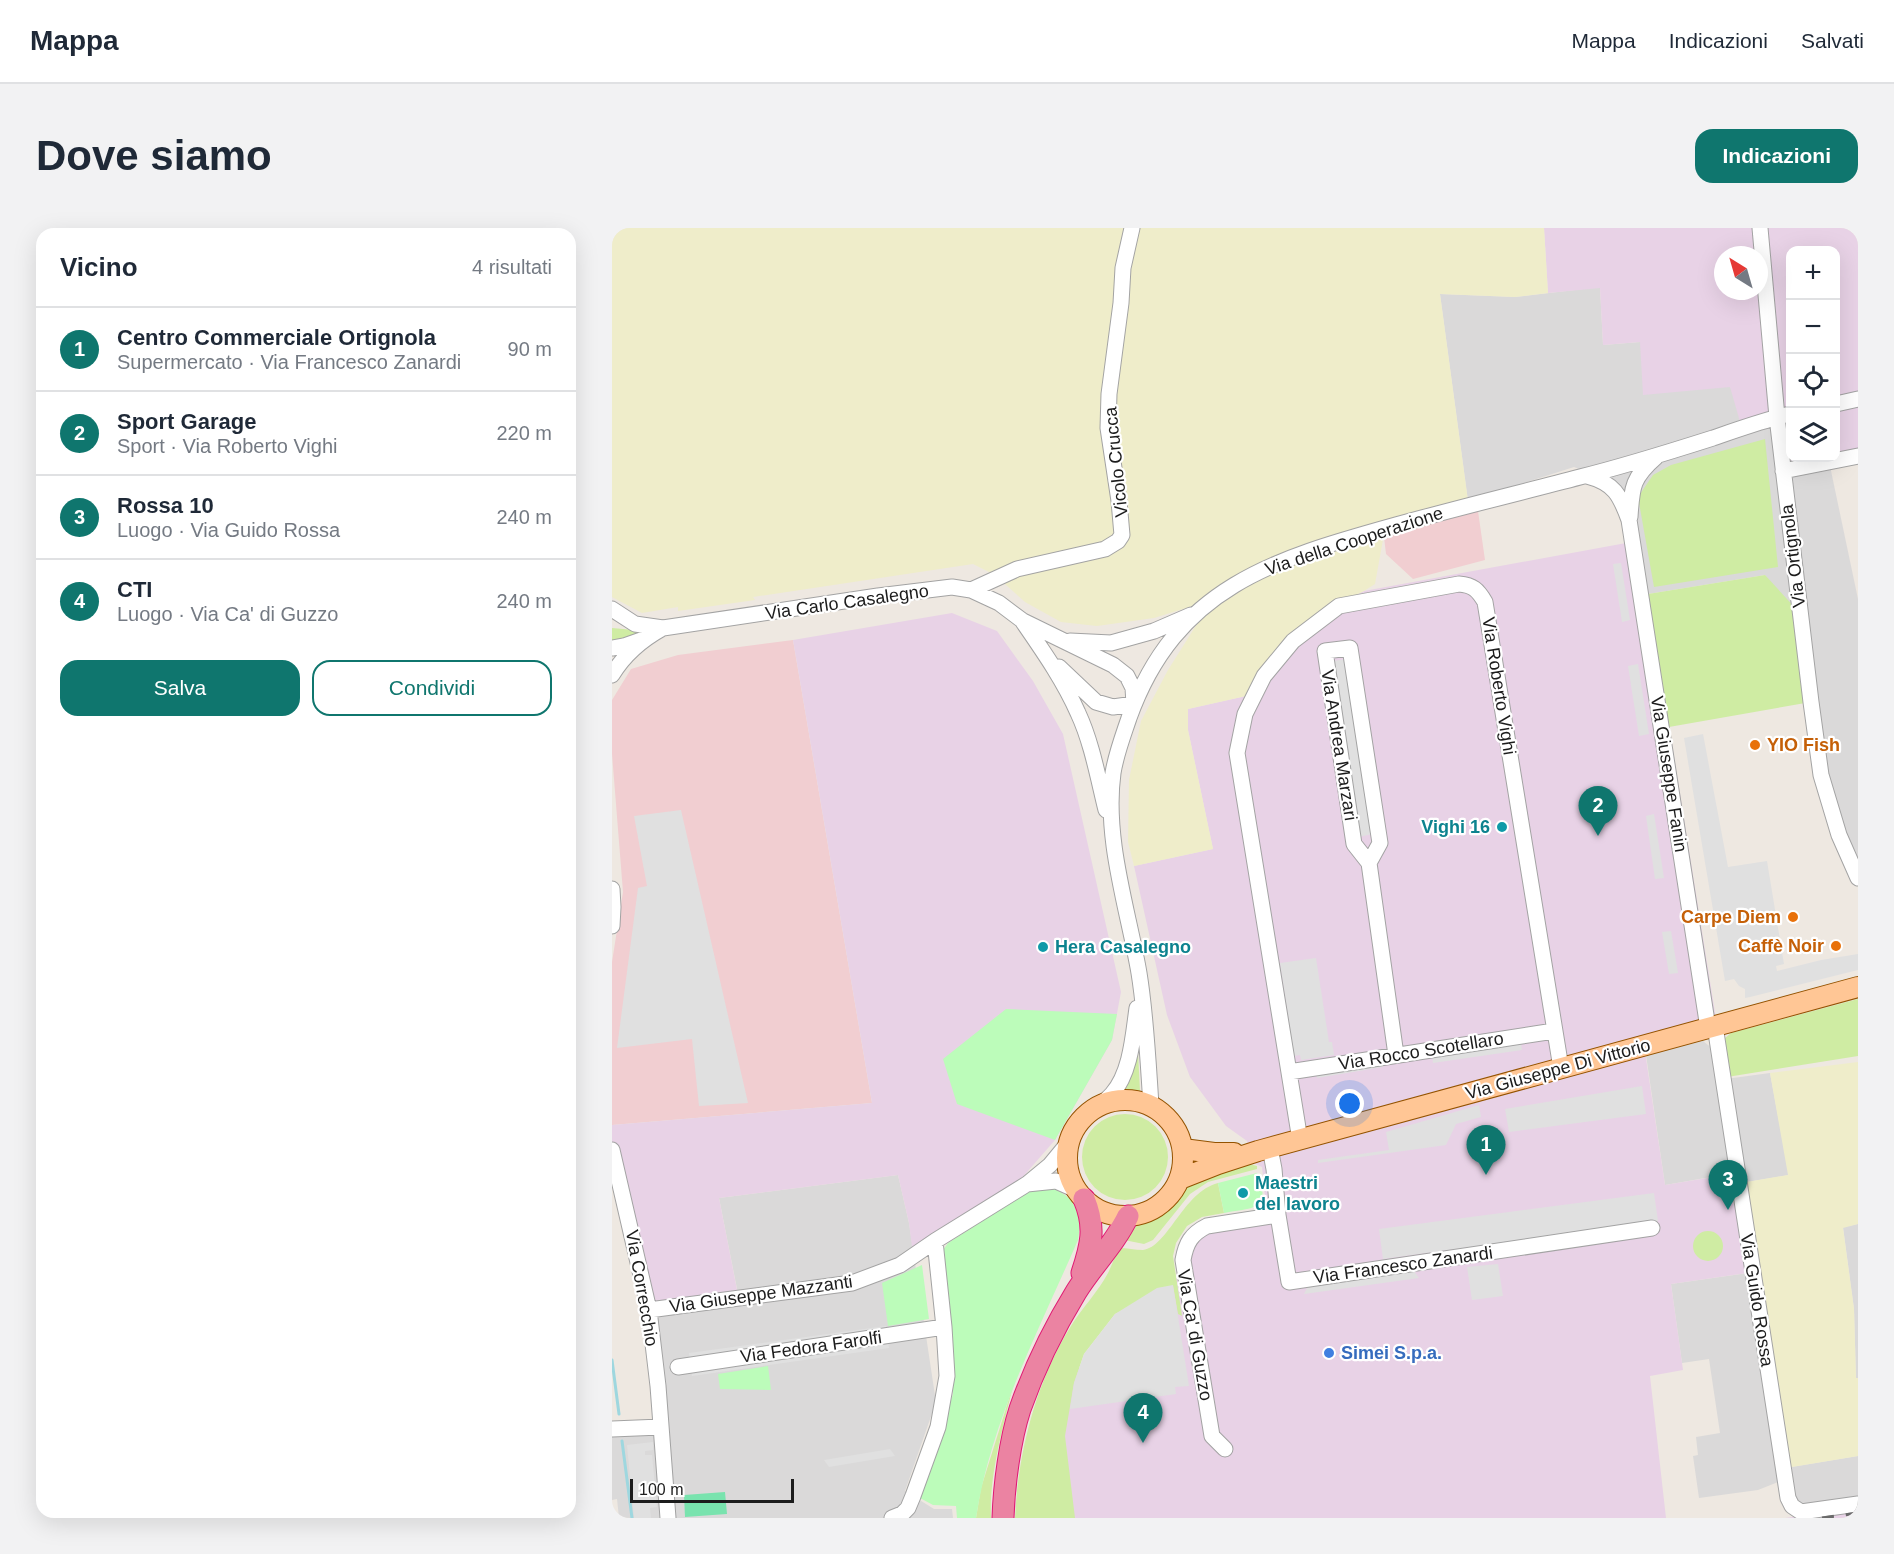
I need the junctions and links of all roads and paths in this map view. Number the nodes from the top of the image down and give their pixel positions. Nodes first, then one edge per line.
1 (1132, 228) edge
2 (1760, 228) edge
3 (1858, 399) edge
4 (1840, 403) edge
5 (1784, 416) edge
6 (1659, 455) junction
7 (1858, 456) edge
8 (1620, 466) junction
9 (1783, 471) junction
10 (1585, 476) junction
11 (1632, 487) junction
12 (1615, 491) junction
13 (1629, 520) junction
14 (971, 590) junction
15 (612, 609) edge
16 (1199, 611) junction
17 (1023, 621) junction
18 (635, 624) junction
19 (612, 625) edge
20 (663, 628) junction
21 (644, 639) junction
22 (1066, 641) junction
23 (1039, 645) junction
24 (612, 648) edge
25 (612, 675) edge
26 (1134, 704) junction
27 (1112, 836) junction
28 (1369, 863) junction
29 (1858, 878) edge
30 (612, 889) edge
31 (612, 926) edge
32 (1139, 975) junction
33 (1858, 987) edge
34 (1711, 1027) junction
35 (1554, 1031) junction
36 (1396, 1055) junction
37 (1561, 1068) junction
38 (1289, 1072) junction
39 (1151, 1105) junction
40 (1086, 1115) junction
41 (1300, 1140) junction
42 (1069, 1142) junction
43 (1183, 1149) junction
44 (612, 1150) edge
45 (1264, 1150) junction
46 (1180, 1179) junction
47 (1027, 1184) junction
48 (1080, 1195) junction
49 (1278, 1215) junction
50 (1128, 1216) junction
51 (1652, 1228) dead end
52 (934, 1241) junction
53 (1077, 1291) junction
54 (649, 1310) junction
55 (944, 1327) junction
56 (678, 1367) dead end
57 (661, 1427) junction
58 (612, 1429) edge
59 (1225, 1449) dead end
60 (1858, 1504) edge
61 (668, 1518) edge
62 (892, 1518) edge
63 (1003, 1518) edge

1 - 14 street, Vicolo Crucca
2 - 5 street, Via Ortignola
3 - 4 street
5 - 6 street, Via della Cooperazione
5 - 9 street, Via Ortignola
6 - 8 street, Via della Cooperazione
6 - 11 street
7 - 9 street
8 - 10 street, Via della Cooperazione
8 - 11 street, Via Giuseppe Fanin
8 - 12 street
9 - 29 street, Via Ortignola
10 - 12 street
10 - 16 street, Via della Cooperazione
11 - 13 street, Via Giuseppe Fanin
12 - 13 street, Via Giuseppe Fanin
13 - 34 street, Via Giuseppe Fanin
14 - 17 street, Via Carlo Casalegno
14 - 20 street, Via Carlo Casalegno
15 - 18 street, Via Carlo Casalegno
16 - 22 street, Via Carlo Casalegno
16 - 26 street, Via della Cooperazione
17 - 22 street, Via Carlo Casalegno
17 - 23 street, Via Carlo Casalegno
18 - 19 street, Via Carlo Casalegno
18 - 20 street, Via Carlo Casalegno
20 - 21 street, Via Carlo Casalegno
21 - 24 street, Via Carlo Casalegno
21 - 25 street, Via Carlo Casalegno
22 - 26 street, Via Carlo Casalegno
23 - 26 street, Via Carlo Casalegno
23 - 27 street, Via Carlo Casalegno
26 - 27 street, Via della Cooperazione
27 - 32 street, Via della Cooperazione
28 - 28 street, Via Andrea Marzari
28 - 36 street, Via Andrea Marzari
30 - 31 street
32 - 39 street, Via della Cooperazione
32 - 40 street, Via della Cooperazione
33 - 34 main road, Via Giuseppe Di Vittorio
34 - 37 main road, Via Giuseppe Di Vittorio
34 - 60 street, Via Guido Rossa
35 - 36 street, Via Rocco Scotellaro
35 - 37 street, Via Roberto Vighi
35 - 38 street, Via Roberto Vighi
36 - 38 street, Via Rocco Scotellaro
37 - 41 main road, Via Giuseppe Di Vittorio
38 - 41 street, Via Roberto Vighi
39 - 40 main road
39 - 43 main road
40 - 42 main road
41 - 45 main road, Via Giuseppe Di Vittorio
42 - 47 street, Via Giuseppe Mazzanti
42 - 48 main road
43 - 45 main road, Via Giuseppe Di Vittorio
43 - 46 main road
44 - 54 street, Via Correcchio
45 - 46 main road, Via Giuseppe Di Vittorio
45 - 49 street, Via Francesco Zanardi
46 - 50 main road
47 - 48 street, Via Giuseppe Mazzanti
47 - 52 street, Via Giuseppe Mazzanti
48 - 50 main road
48 - 53 highway
49 - 51 street, Via Francesco Zanardi
49 - 59 street, Via Ca' di Guzzo
50 - 53 highway
52 - 54 street, Via Giuseppe Mazzanti
52 - 55 street
53 - 63 highway
54 - 57 street, Via Correcchio
55 - 56 street, Via Fedora Farolfi
55 - 62 street
57 - 58 street
57 - 61 street, Via Correcchio

